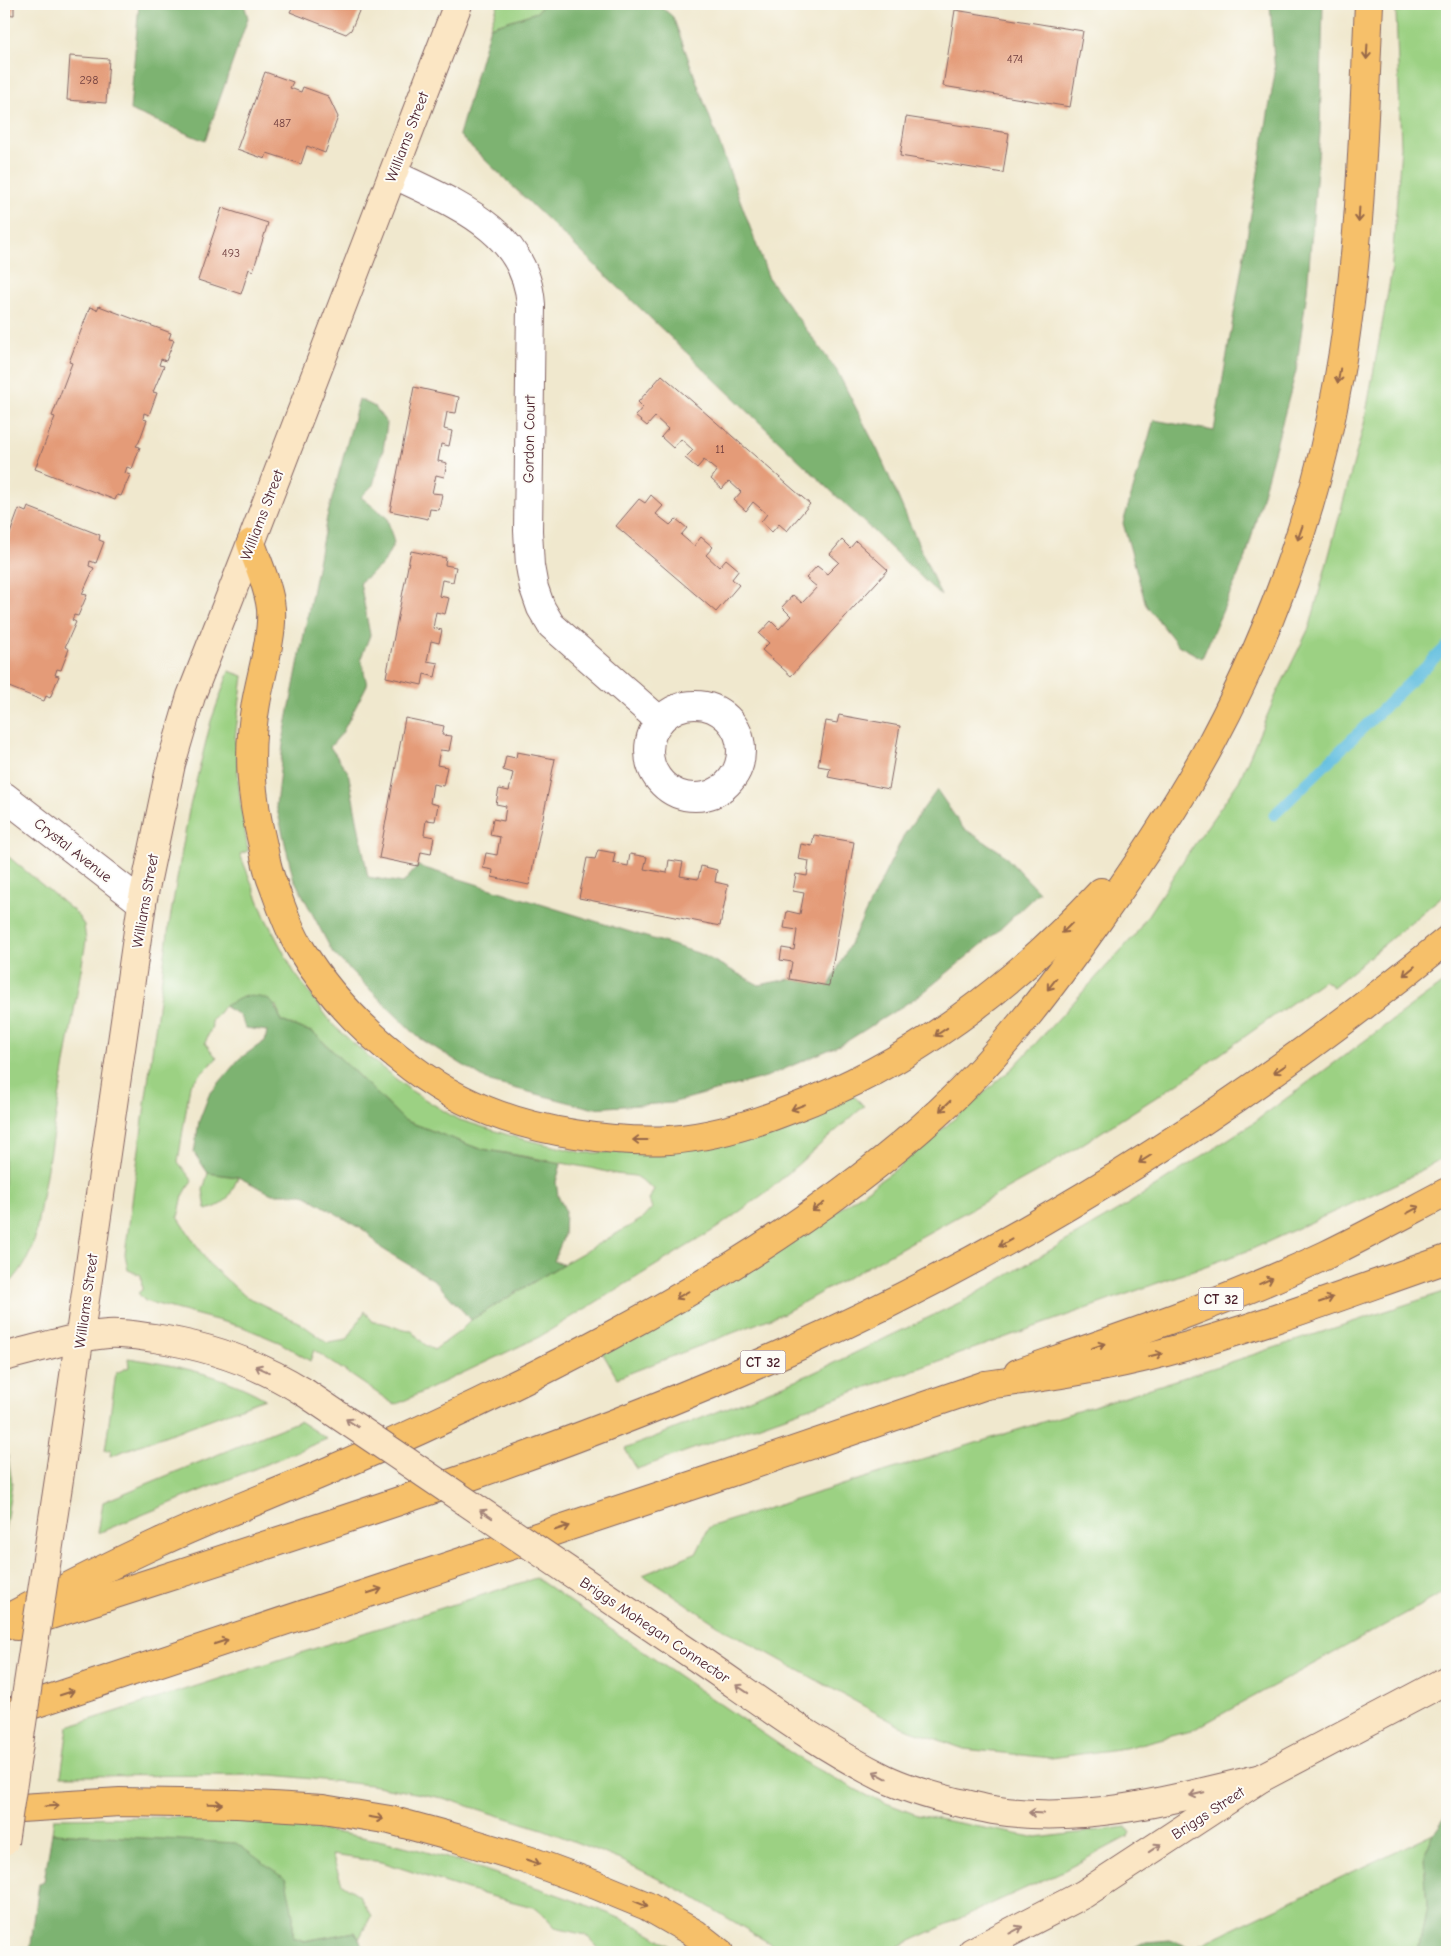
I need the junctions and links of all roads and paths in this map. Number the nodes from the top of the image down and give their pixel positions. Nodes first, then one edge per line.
1 (458, 4) edge
2 (1369, 4) edge
3 (393, 174) junction
4 (252, 543) junction
5 (660, 721) dead end
6 (4, 796) edge
7 (1170, 815) junction
8 (142, 903) junction
9 (1447, 940) edge
10 (1447, 1192) edge
11 (1447, 1259) edge
12 (80, 1338) junction
13 (4, 1357) edge
14 (986, 1385) junction
15 (4, 1620) edge
16 (4, 1631) edge
17 (1447, 1680) edge
18 (4, 1714) edge
19 (1261, 1778) junction
20 (4, 1809) edge
21 (4, 1842) edge
22 (719, 1952) edge
23 (972, 1952) edge

1 - 3 main road, Williams Street
2 -> 7 main road
3 - 4 main road, Williams Street
3 - 5 street, Gordon Court
7 -> 4 main road
4 - 8 main road, Williams Street
6 - 8 street, Crystal Avenue
7 -> 15 main road
8 - 12 main road, Williams Street
9 -> 16 main road, CT 32
14 -> 10 main road, CT 32
14 -> 11 main road
12 - 13 main road, Briggs Mohegan Connector
19 -> 12 main road, Briggs Mohegan Connector, bridge
12 - 21 main road, Williams Street, bridge
18 -> 14 main road, CT 32
17 - 19 main road, Briggs Street
23 -> 19 main road, Briggs Street
20 -> 22 main road

